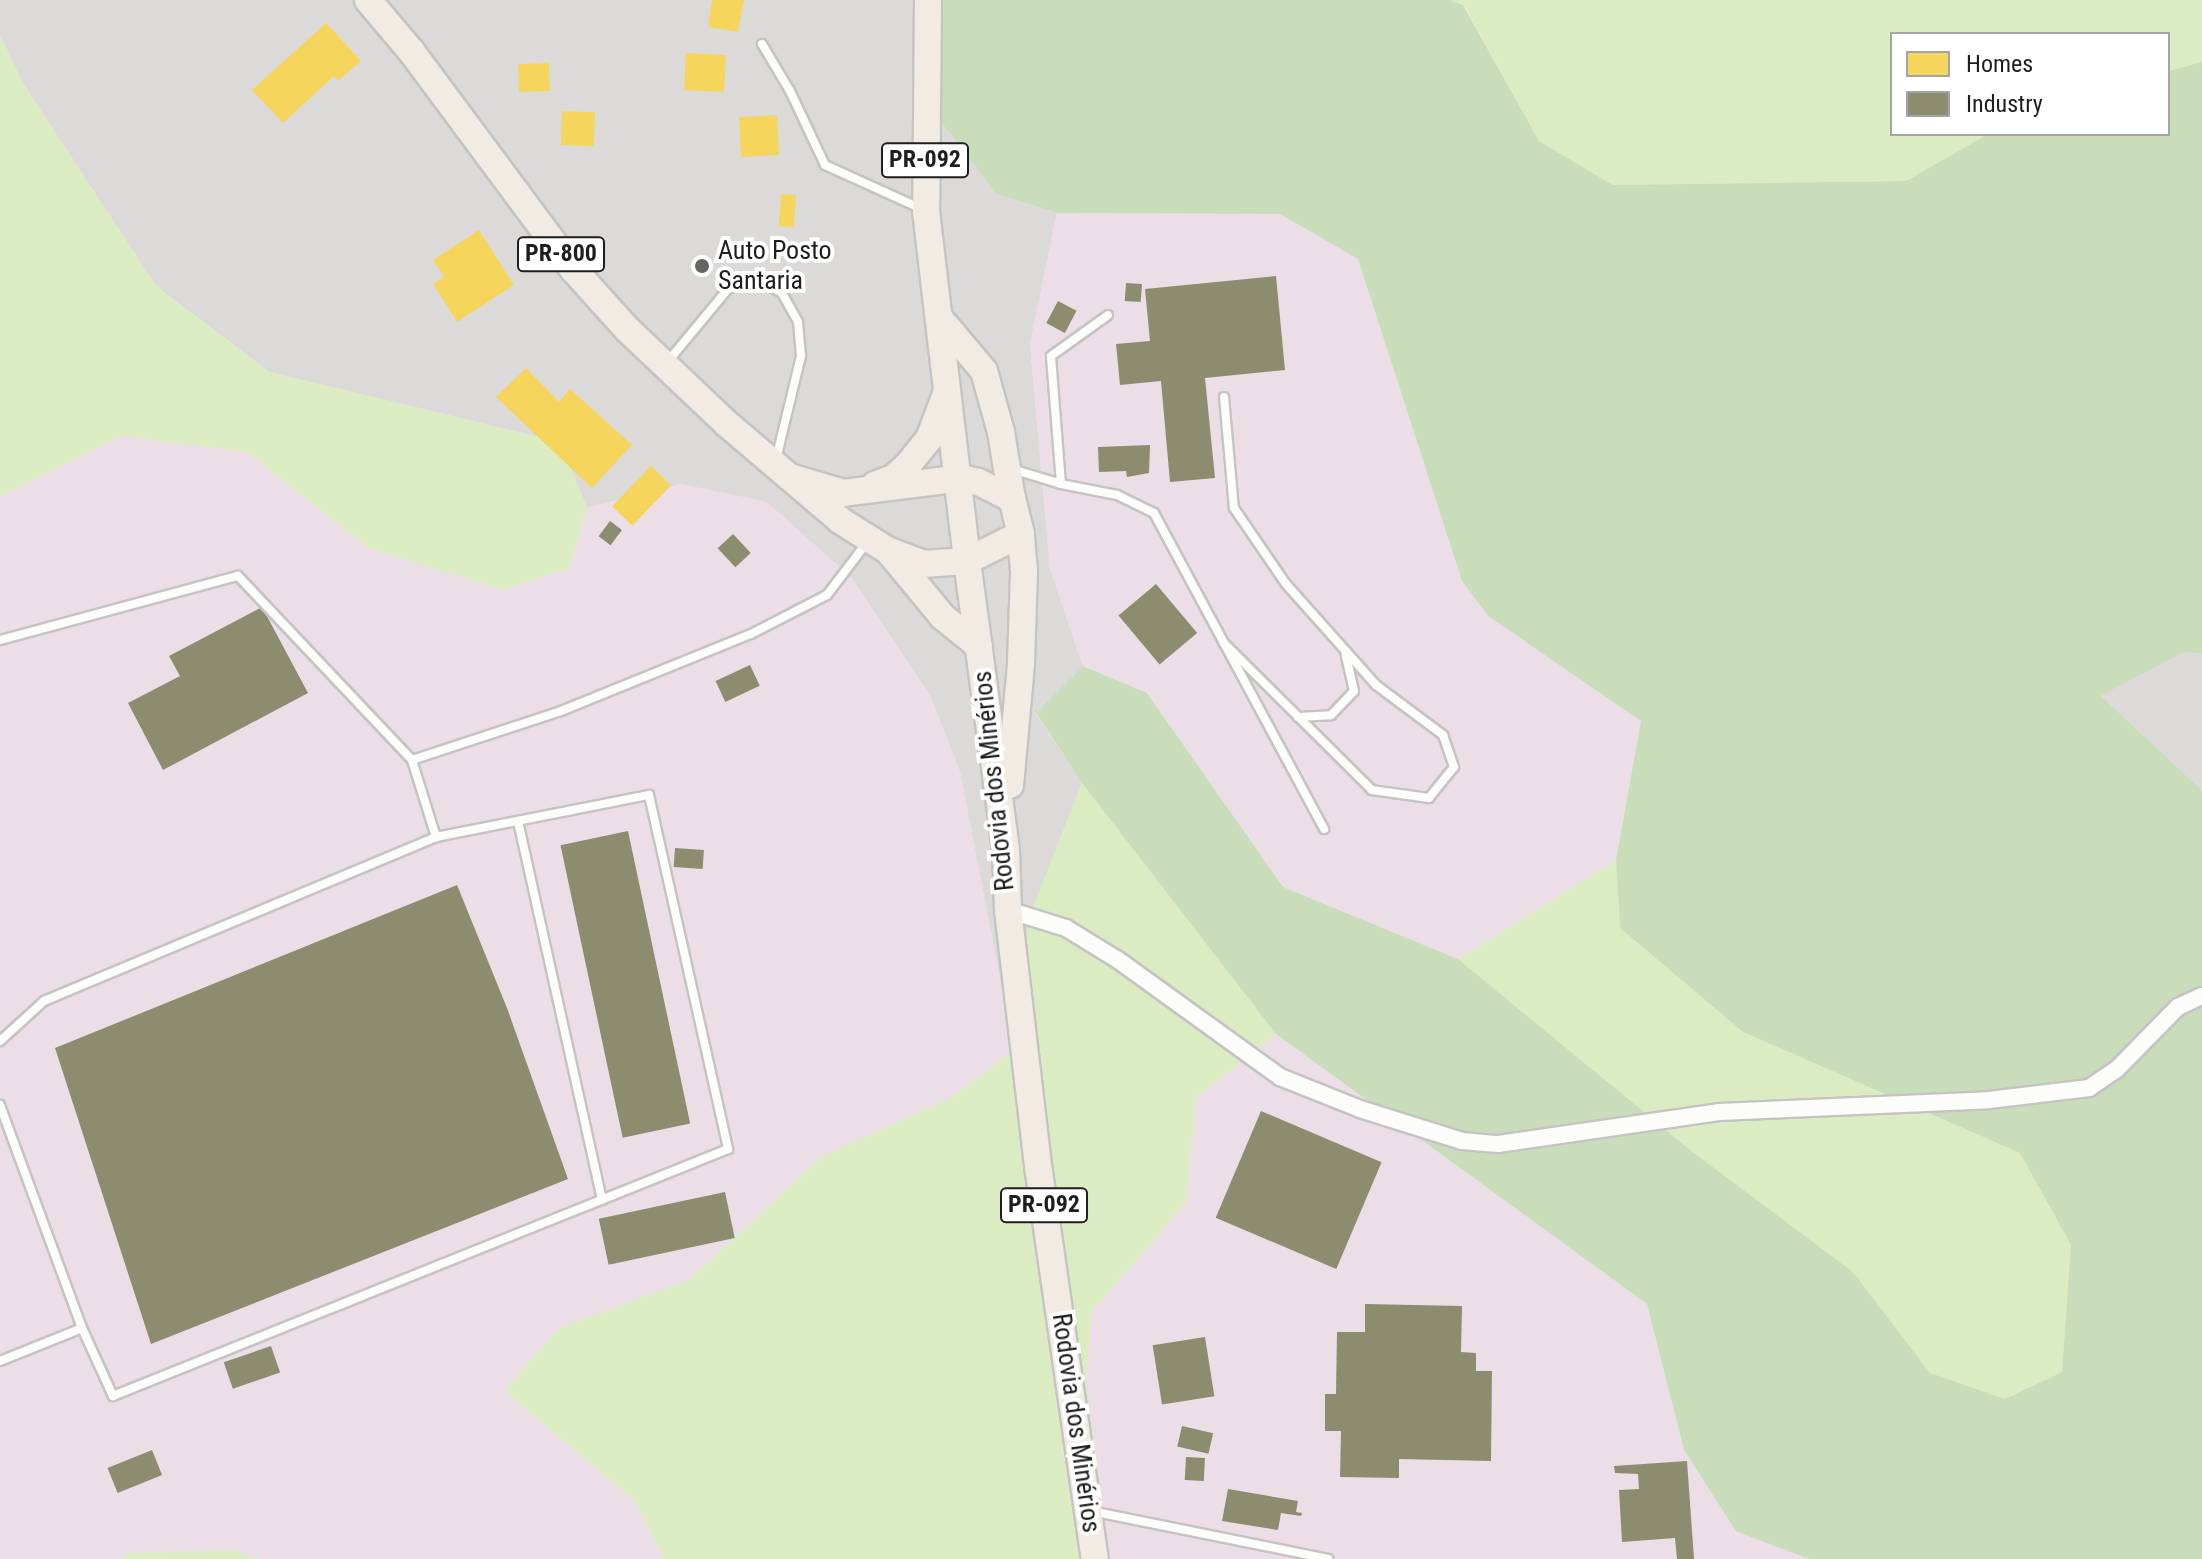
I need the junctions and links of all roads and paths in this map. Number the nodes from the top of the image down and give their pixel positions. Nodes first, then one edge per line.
1 (368, 0) edge
2 (928, 0) edge
3 (762, 44) dead end
4 (926, 211) junction
5 (1108, 315) dead end
6 (940, 319) junction
7 (665, 365) junction
8 (949, 383) junction
9 (1224, 397) dead end
10 (1007, 468) junction
11 (782, 470) junction
12 (958, 480) junction
13 (1061, 484) junction
14 (844, 493) junction
15 (1012, 499) junction
16 (1021, 534) junction
17 (878, 545) junction
18 (967, 561) junction
19 (0, 640) edge
20 (1224, 643) junction
21 (979, 646) junction
22 (1345, 650) junction
23 (1298, 717) junction
24 (412, 760) junction
25 (518, 821) junction
26 (1324, 829) dead end
27 (436, 837) junction
28 (1006, 849) junction
29 (1008, 910) junction
30 (2202, 996) edge
31 (0, 1041) edge
32 (0, 1105) edge
33 (602, 1200) junction
34 (82, 1328) junction
35 (0, 1361) edge
36 (1090, 1511) junction
37 (1095, 1559) edge
38 (1328, 1559) edge

1 - 7 main road, PR-800
2 - 4 main road, Rodovia dos Minérios / PR-092
3 - 4 lane
4 - 6 main road, Rodovia dos Minérios / PR-092
5 - 13 lane
6 - 8 main road, Rodovia dos Minérios / PR-092
6 - 10 main road
7 - 11 main road, PR-800
7 - 11 lane
8 - 12 main road, Rodovia dos Minérios / PR-092
8 - 14 main road
9 - 22 lane
10 - 13 lane
10 - 15 main road
11 - 14 main road, PR-800
11 - 17 main road, PR-800
12 - 14 main road, PR-800
12 - 15 main road
12 - 18 main road, Rodovia dos Minérios / PR-092
13 - 20 lane
15 - 16 main road
16 - 18 main road
16 - 28 main road
17 - 18 main road, PR-800
17 - 21 main road
17 - 24 lane
18 - 21 main road, Rodovia dos Minérios / PR-092
19 - 24 lane
20 - 23 lane
20 - 26 lane
21 - 28 main road, Rodovia dos Minérios / PR-092
22 - 23 lane
22 - 23 lane
24 - 27 lane
25 - 27 lane
25 - 33 lane
25 - 33 lane
27 - 31 lane
28 - 29 main road, Rodovia dos Minérios / PR-092
29 - 30 street
29 - 36 main road, Rodovia dos Minérios / PR-092
32 - 34 lane
33 - 34 lane
34 - 35 lane
36 - 37 main road, Rodovia dos Minérios / PR-092
36 - 38 lane

